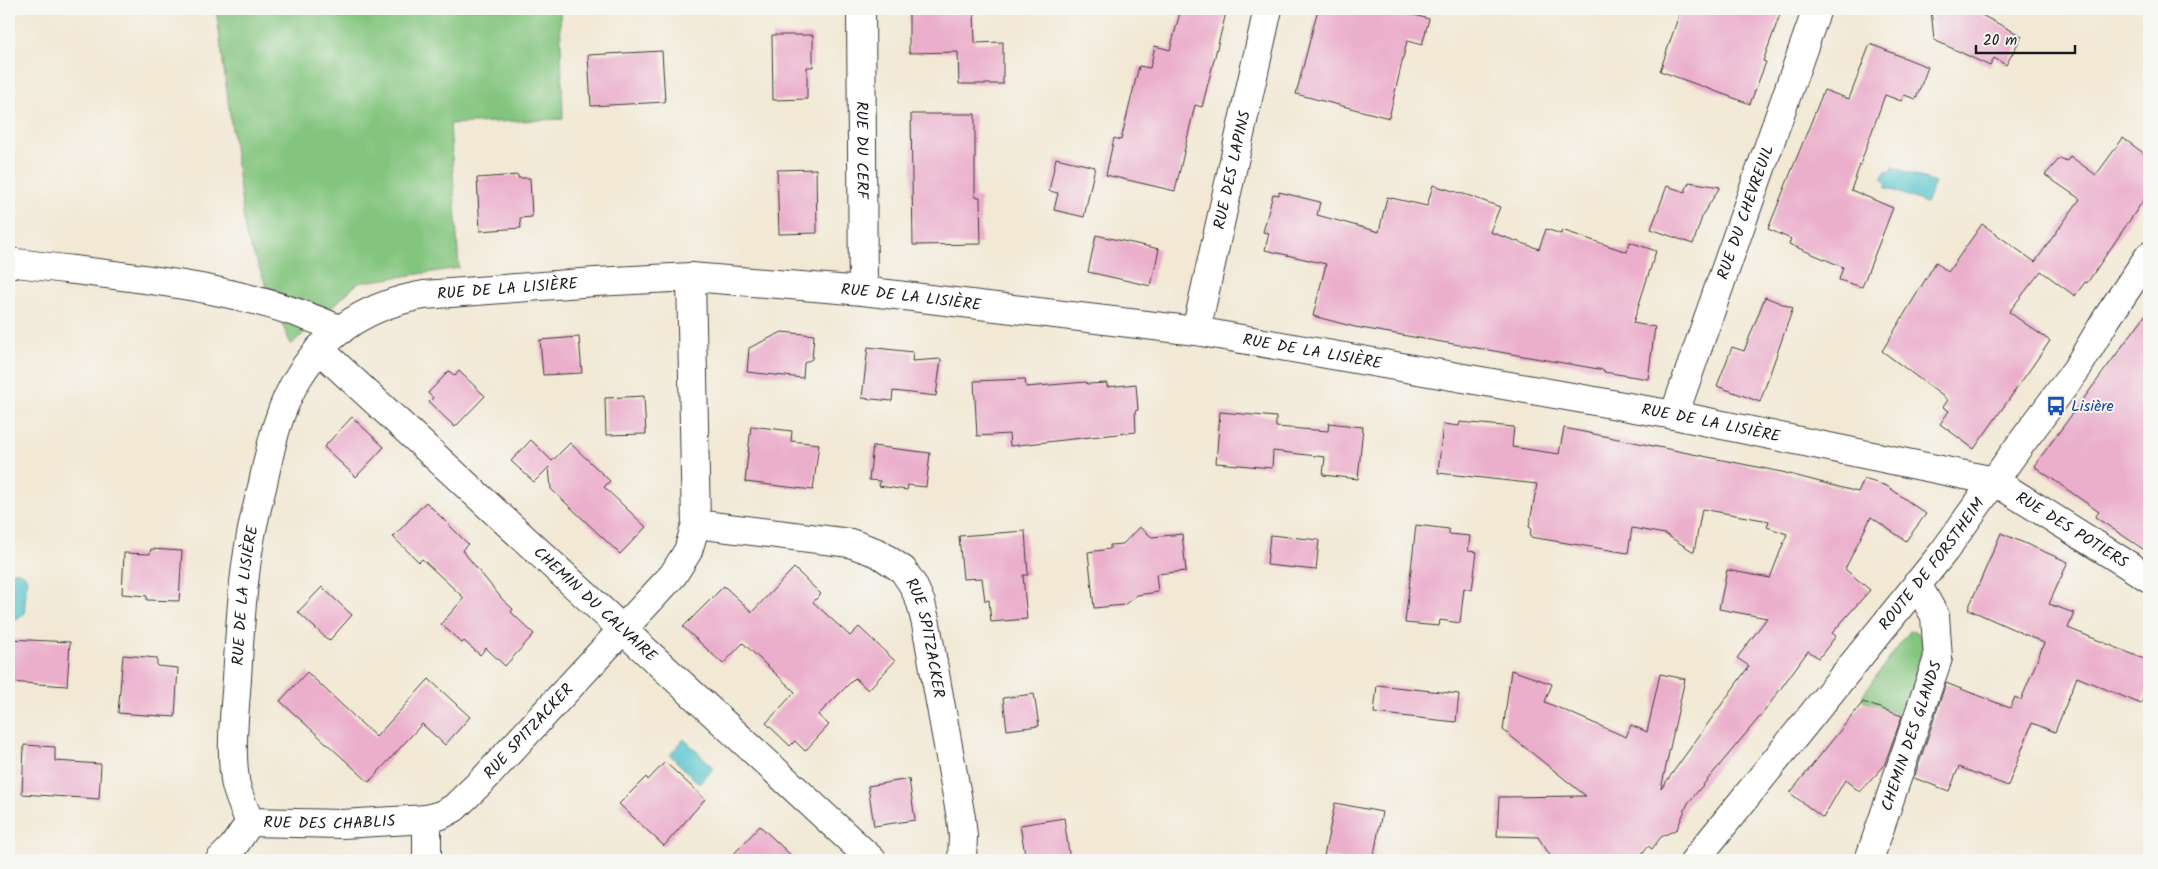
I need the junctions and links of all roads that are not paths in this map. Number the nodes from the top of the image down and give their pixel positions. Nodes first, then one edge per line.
1 (861, 9) edge
2 (1268, 9) edge
3 (1817, 9) edge
4 (2149, 256) edge
5 (9, 262) edge
6 (691, 277) junction
7 (863, 291) junction
8 (341, 330) junction
9 (1196, 331) junction
10 (319, 349) junction
11 (1674, 415) junction
12 (1994, 481) junction
13 (696, 524) junction
14 (2149, 578) edge
15 (1917, 584) junction
16 (623, 630) junction
17 (427, 819) junction
18 (250, 822) junction
19 (220, 860) edge
20 (427, 860) edge
21 (872, 860) edge
22 (962, 860) edge
23 (1695, 860) edge
24 (1869, 860) edge

1 - 7 street, RUE DU CERF
2 - 9 street, RUE DES LAPINS
3 - 11 street, RUE DU CHEVREUIL
4 - 12 street, ROUTE DE FORSTHEIM
5 - 8 street
6 - 7 street, RUE DE LA LISIÈRE
6 - 8 street, RUE DE LA LISIÈRE
6 - 13 street, RUE SPITZACKER
7 - 9 street, RUE DE LA LISIÈRE
8 - 10 street, RUE DE LA LISIÈRE
9 - 11 street, RUE DE LA LISIÈRE
10 - 16 street, CHEMIN DU CALVAIRE
10 - 18 street, RUE DE LA LISIÈRE
11 - 12 street, RUE DE LA LISIÈRE
12 - 14 street, RUE DES POTIERS
12 - 15 street, ROUTE DE FORSTHEIM
13 - 16 street, RUE SPITZACKER
13 - 22 street, RUE SPITZACKER
15 - 23 street, ROUTE DE FORSTHEIM
15 - 24 street, CHEMIN DES GLANDS
16 - 17 street, RUE SPITZACKER
16 - 21 street, CHEMIN DU CALVAIRE
17 - 18 street, RUE DES CHABLIS
17 - 20 street
18 - 19 street, RUE DES CHABLIS

